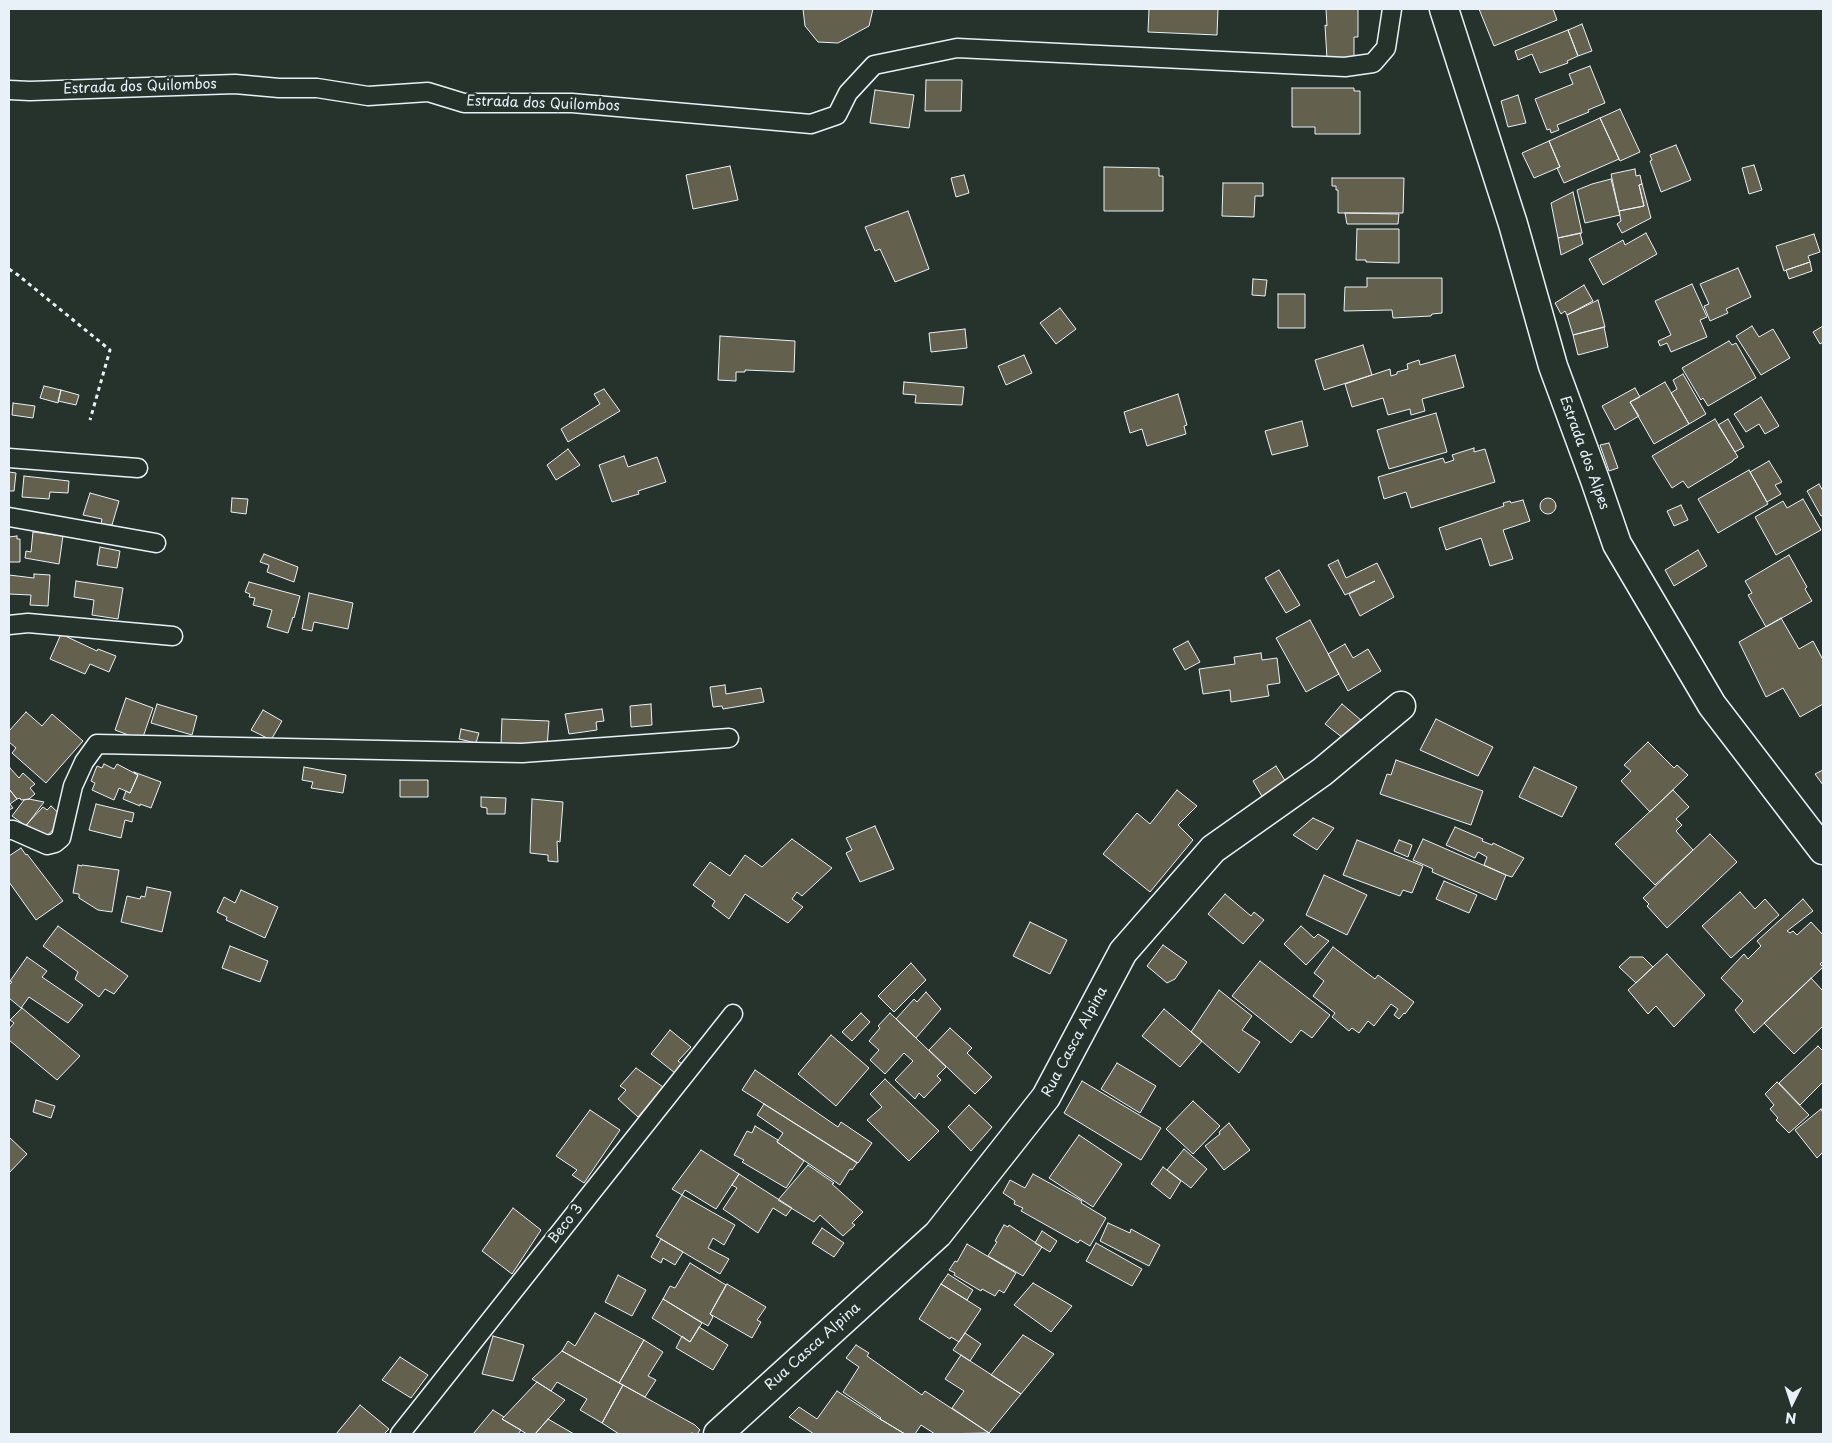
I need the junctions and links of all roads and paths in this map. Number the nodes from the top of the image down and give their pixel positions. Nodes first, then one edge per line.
1 (1392, 9) edge
2 (1444, 9) edge
3 (9, 90) edge
4 (9, 270) edge
5 (90, 420) dead end
6 (9, 458) edge
7 (138, 468) dead end
8 (9, 518) edge
9 (156, 543) dead end
10 (9, 625) edge
11 (173, 636) dead end
12 (1401, 706) dead end
13 (729, 738) dead end
14 (9, 830) edge
15 (1823, 850) edge
16 (733, 1014) dead end
17 (400, 1434) edge
18 (718, 1434) edge

1 - 3 lane, Estrada dos Quilombos
2 - 15 street, Estrada dos Alpes
4 - 5 path
6 - 7 lane
8 - 9 lane
10 - 11 lane
12 - 18 street, Rua Casca Alpina
13 - 14 lane
16 - 17 lane, Beco 3

